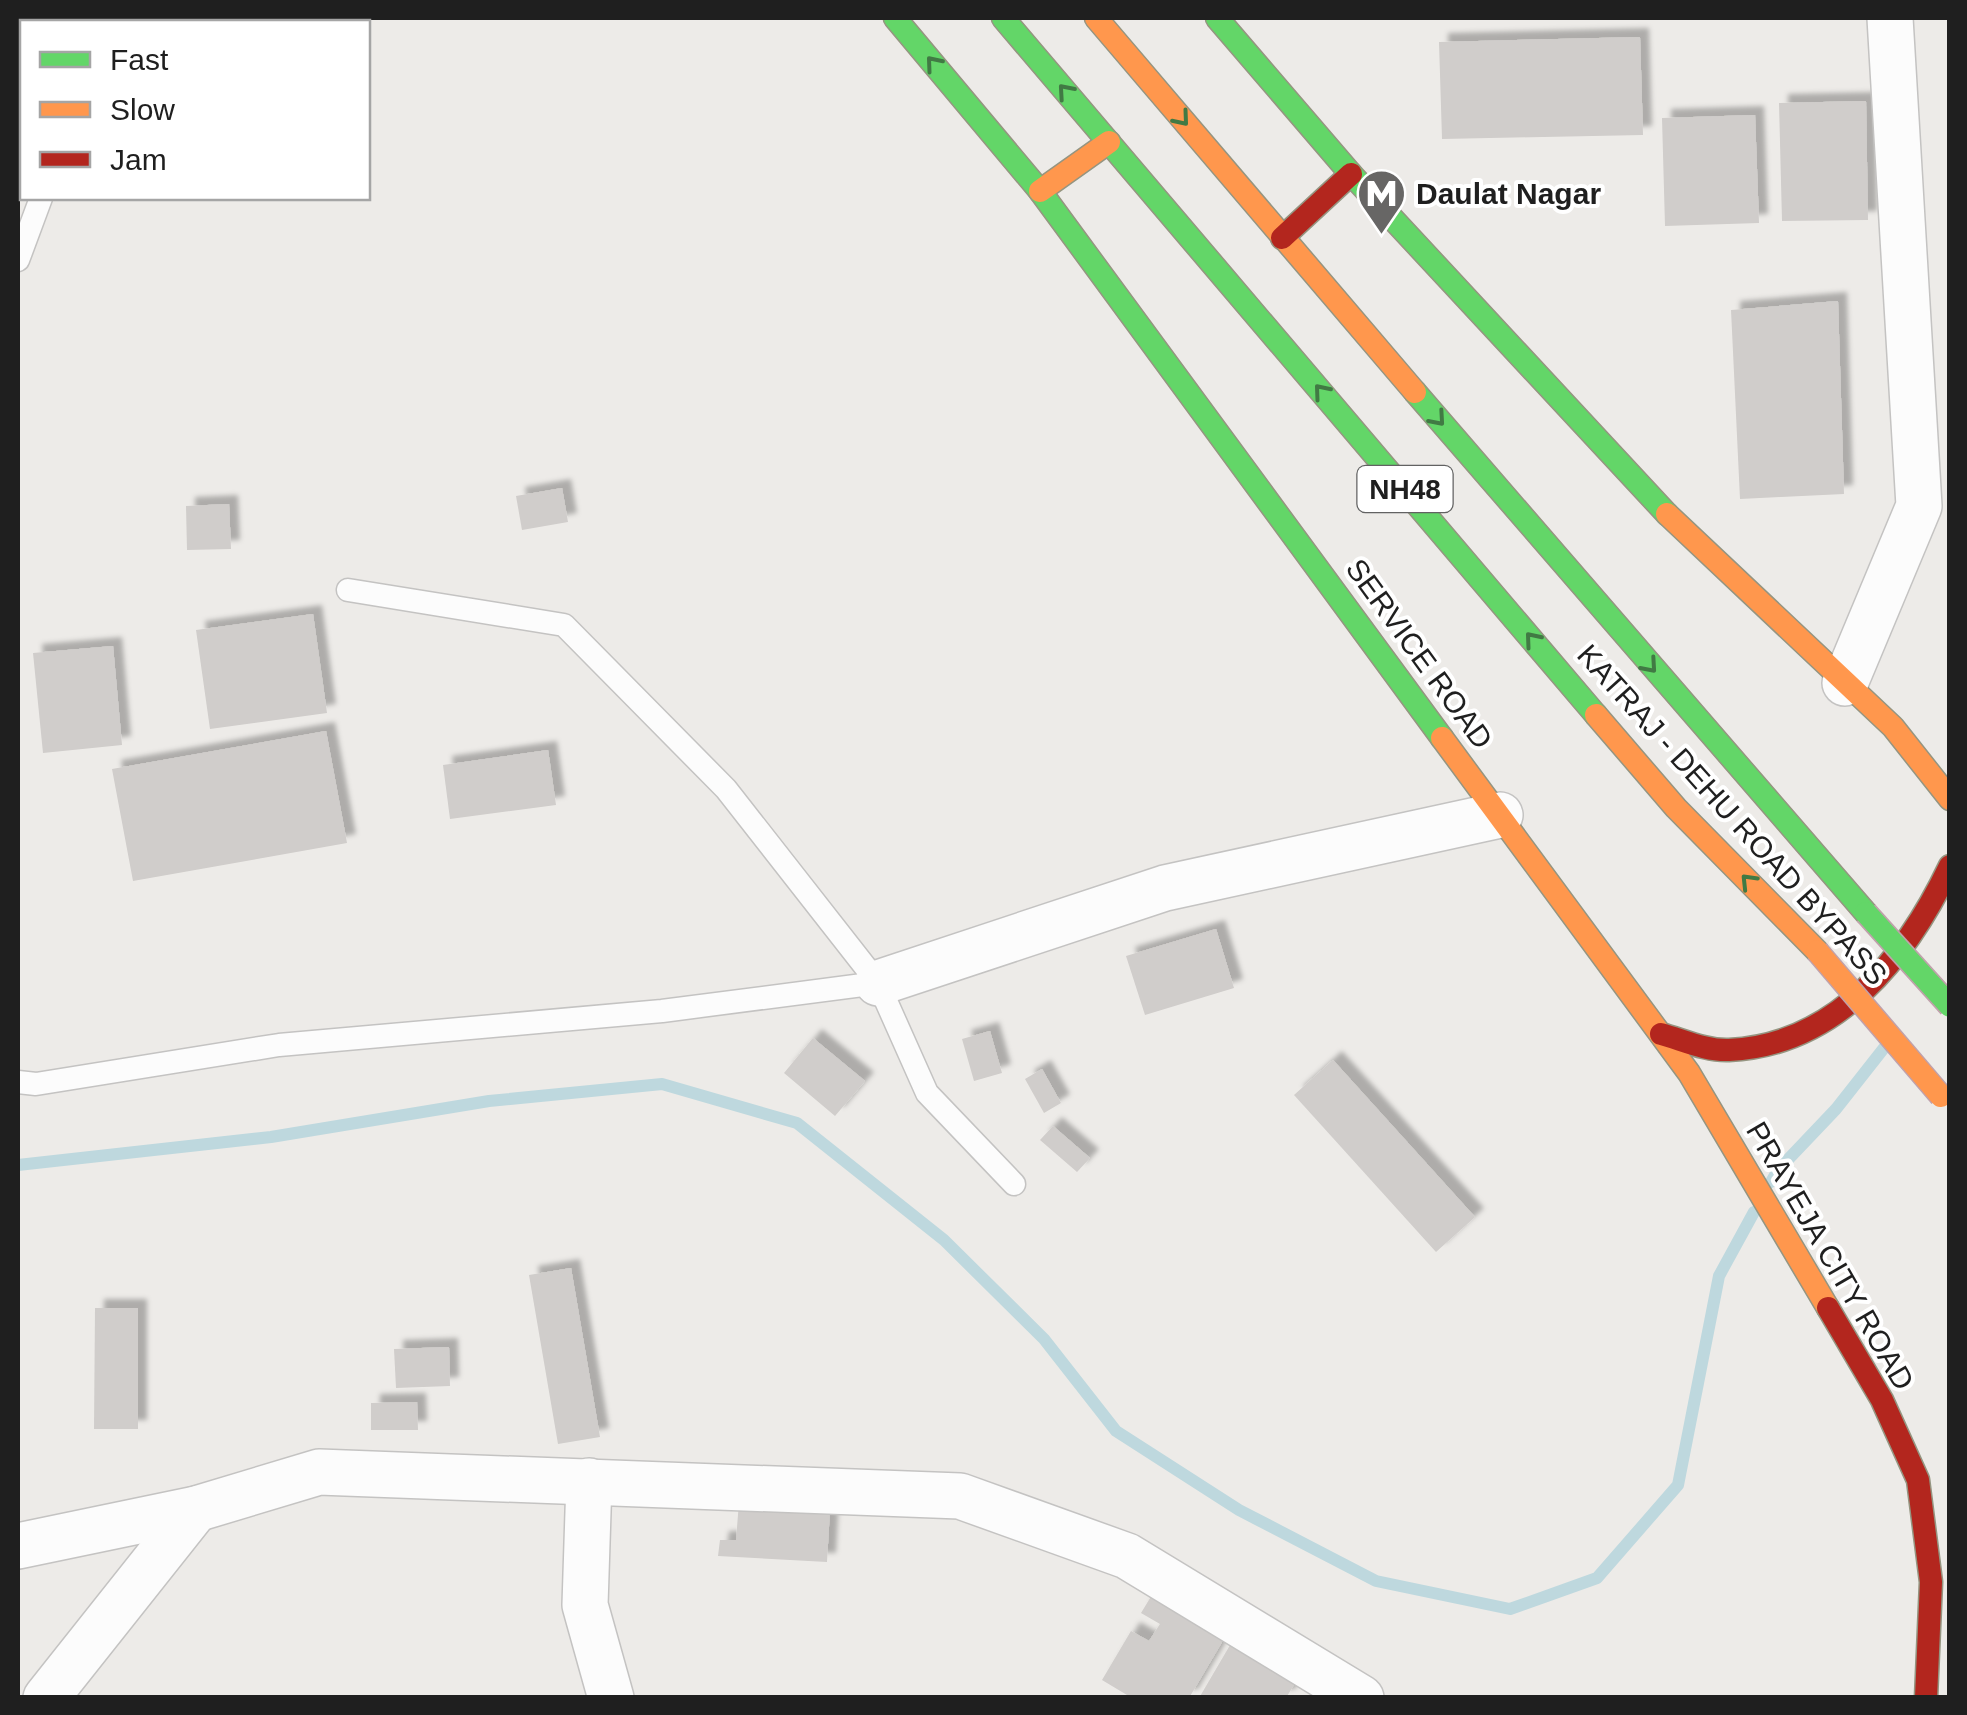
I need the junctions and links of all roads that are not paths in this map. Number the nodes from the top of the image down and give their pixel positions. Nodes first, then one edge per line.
1 (896, 18) edge
2 (1003, 18) edge
3 (1096, 18) edge
4 (1216, 18) edge
5 (1890, 18) edge
6 (1109, 142) junction
7 (1350, 174) junction
8 (1040, 192) junction
9 (41, 200) edge
10 (1282, 238) junction
11 (18, 260) edge
12 (348, 590) dead end
13 (1845, 682) junction
14 (1950, 799) edge
15 (1500, 815) junction
16 (1950, 866) edge
17 (878, 983) junction
18 (1950, 1006) edge
19 (1660, 1034) junction
20 (18, 1082) edge
21 (1945, 1101) edge
22 (1014, 1184) dead end
23 (589, 1481) junction
24 (196, 1509) junction
25 (18, 1546) edge
26 (46, 1698) edge
27 (611, 1698) edge
28 (1361, 1698) edge
29 (1926, 1698) edge

8 -> 1 main road, SERVICE ROAD
6 -> 2 main road, KATRAJ - DEHU ROAD BYPASS / NH48
3 -> 10 main road, KATRAJ - DEHU ROAD BYPASS / NH48
4 - 7 main road
5 - 13 street
6 - 8 main road
21 -> 6 main road, KATRAJ - DEHU ROAD BYPASS / NH48, bridge
7 - 10 main road
7 - 13 main road
8 - 15 main road, SERVICE ROAD
9 - 11 lane
10 -> 18 main road, KATRAJ - DEHU ROAD BYPASS / NH48, bridge
12 - 17 lane
13 - 14 main road
15 - 17 street
15 - 19 main road, SERVICE ROAD
16 - 19 main road
17 - 20 lane
17 - 22 lane
19 - 29 main road, PRAYEJA CITY ROAD
23 - 24 street
23 - 27 street
23 - 28 street
24 - 25 street
24 - 26 street

